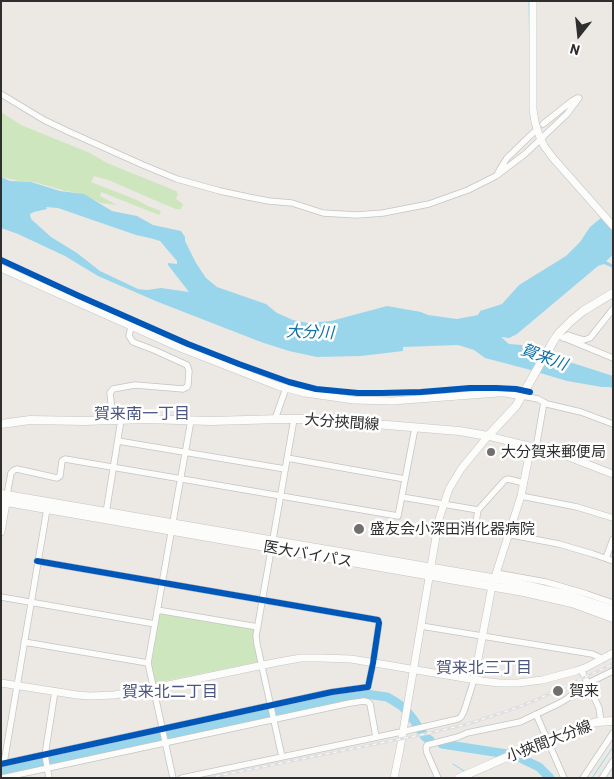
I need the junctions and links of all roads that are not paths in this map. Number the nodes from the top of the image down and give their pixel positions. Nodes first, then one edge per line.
1 (533, 1) edge
2 (1, 94) edge
3 (544, 124) dead end
4 (534, 132) dead end
5 (541, 141) junction
6 (497, 175) junction
7 (613, 226) edge
8 (1, 268) edge
9 (613, 293) edge
10 (613, 309) edge
11 (610, 316) edge
12 (131, 327) junction
13 (558, 338) junction
14 (613, 358) edge
15 (286, 388) junction
16 (524, 393) junction
17 (544, 402) junction
18 (276, 419) junction
19 (294, 419) junction
20 (113, 420) junction
21 (122, 420) junction
22 (191, 420) junction
23 (1, 424) edge
24 (613, 424) edge
25 (415, 428) junction
26 (488, 436) junction
27 (118, 440) junction
28 (533, 447) junction
29 (185, 452) junction
30 (287, 458) junction
31 (114, 467) junction
32 (285, 469) junction
33 (613, 474) edge
34 (180, 479) junction
35 (405, 480) junction
36 (524, 483) junction
37 (281, 496) junction
38 (521, 496) junction
39 (402, 497) junction
40 (4, 498) edge
41 (443, 504) junction
42 (47, 509) junction
43 (478, 510) junction
44 (106, 512) junction
45 (613, 518) edge
46 (172, 527) junction
47 (1, 532) edge
48 (508, 535) junction
49 (613, 539) edge
50 (272, 545) junction
51 (606, 558) junction
52 (37, 561) junction
53 (613, 561) edge
54 (430, 572) junction
55 (494, 579) junction
56 (162, 583) junction
57 (1, 597) edge
58 (262, 600) junction
59 (30, 602) junction
60 (613, 603) edge
61 (584, 604) junction
62 (158, 610) junction
63 (613, 610) edge
64 (613, 618) edge
65 (155, 624) junction
66 (421, 626) junction
67 (258, 627) junction
68 (483, 636) junction
69 (24, 642) junction
70 (613, 653) edge
71 (603, 659) junction
72 (148, 663) junction
73 (373, 663) junction
74 (262, 666) junction
75 (582, 669) junction
76 (413, 670) junction
77 (613, 671) edge
78 (474, 680) junction
79 (1, 683) edge
80 (588, 684) junction
81 (16, 686) junction
82 (154, 688) junction
83 (55, 692) junction
84 (271, 706) junction
85 (536, 714) junction
86 (274, 719) junction
87 (613, 721) edge
88 (601, 722) junction
89 (162, 728) junction
90 (403, 732) junction
91 (613, 733) edge
92 (376, 737) junction
93 (547, 740) junction
94 (165, 743) junction
95 (45, 755) junction
96 (282, 757) junction
97 (613, 761) edge
98 (3, 764) edge
99 (47, 768) junction
100 (2, 778) edge
101 (49, 778) edge
102 (173, 778) edge
103 (182, 778) edge
104 (394, 778) edge
105 (438, 778) edge
106 (459, 778) edge
107 (564, 778) edge
108 (583, 778) edge
109 (602, 778) edge

1 - 5 street
2 - 6 street
3 - 5 street
4 - 6 street
5 - 6 street
5 - 7 street
8 - 12 street
9 - 13 main road
10 - 11 street
11 - 13 street
12 - 15 street
12 - 20 street
13 - 14 street
13 - 16 main road
15 - 16 street
15 - 18 street
16 - 17 street
16 - 26 main road
17 - 24 street
17 - 28 street
18 - 19 main road, 大分挾間線
18 - 22 main road, 大分挾間線
19 - 25 main road, 大分挾間線
19 - 30 street
20 - 21 main road, 大分挾間線
20 - 23 main road, 大分挾間線
21 - 22 main road, 大分挾間線
21 - 27 street
22 - 29 street
25 - 26 main road, 大分挾間線
25 - 35 street
26 - 28 street
26 - 41 street
27 - 29 street
27 - 31 street
28 - 33 street
28 - 36 street
29 - 32 street
29 - 34 street
30 - 32 street
30 - 35 street
31 - 34 street
31 - 40 street
31 - 44 street
32 - 37 street
34 - 37 street
34 - 46 street
35 - 39 street
36 - 38 street
36 - 43 street
37 - 39 street
37 - 50 street
38 - 45 street
38 - 48 street
39 - 41 street
40 - 42 main road, 医大バイパス
40 - 44 main road, 医大バイパス
40 - 47 street
41 - 43 street
41 - 54 street
42 - 46 main road, 医大バイパス
42 - 52 street
43 - 48 street
44 - 46 main road, 医大バイパス
46 - 50 main road, 医大バイパス
46 - 56 street
48 - 51 street
48 - 55 street
49 - 51 street
50 - 54 main road, 医大バイパス
50 - 58 street
51 - 53 street
52 - 56 street
52 - 59 street
54 - 55 main road, 医大バイパス
54 - 66 street
55 - 60 street
55 - 61 main road, 医大バイパス
55 - 68 street
56 - 58 street
56 - 62 street
57 - 59 street
58 - 67 street
58 - 73 street
59 - 65 street
59 - 69 street
61 - 63 main road, 医大バイパス
61 - 64 main road, 医大バイパス
62 - 65 street
62 - 67 street
65 - 72 street
66 - 68 street
66 - 76 street
67 - 74 street
68 - 71 street
68 - 78 street
69 - 72 street
69 - 81 street
70 - 71 street
71 - 75 street
72 - 82 street
73 - 74 street
73 - 76 street
73 - 84 street
74 - 82 street
74 - 84 street
75 - 78 street
75 - 80 street
76 - 78 street
76 - 90 street
77 - 80 street
78 - 90 street
79 - 81 street
80 - 85 street
80 - 88 street
81 - 83 street
81 - 98 street
82 - 83 street
82 - 89 street
83 - 95 street
84 - 86 street
84 - 89 street
85 - 93 street
85 - 105 street
86 - 92 street
86 - 94 street
86 - 96 street
87 - 88 main road, 小挾間大分線
88 - 93 main road, 小挾間大分線
89 - 94 street
89 - 95 street
90 - 92 street
90 - 104 street
91 - 108 street
92 - 96 street
93 - 106 main road, 小挾間大分線
93 - 107 street
94 - 99 street
94 - 102 street
95 - 98 street
95 - 99 street
96 - 103 street
97 - 109 street
99 - 100 street
99 - 101 street

